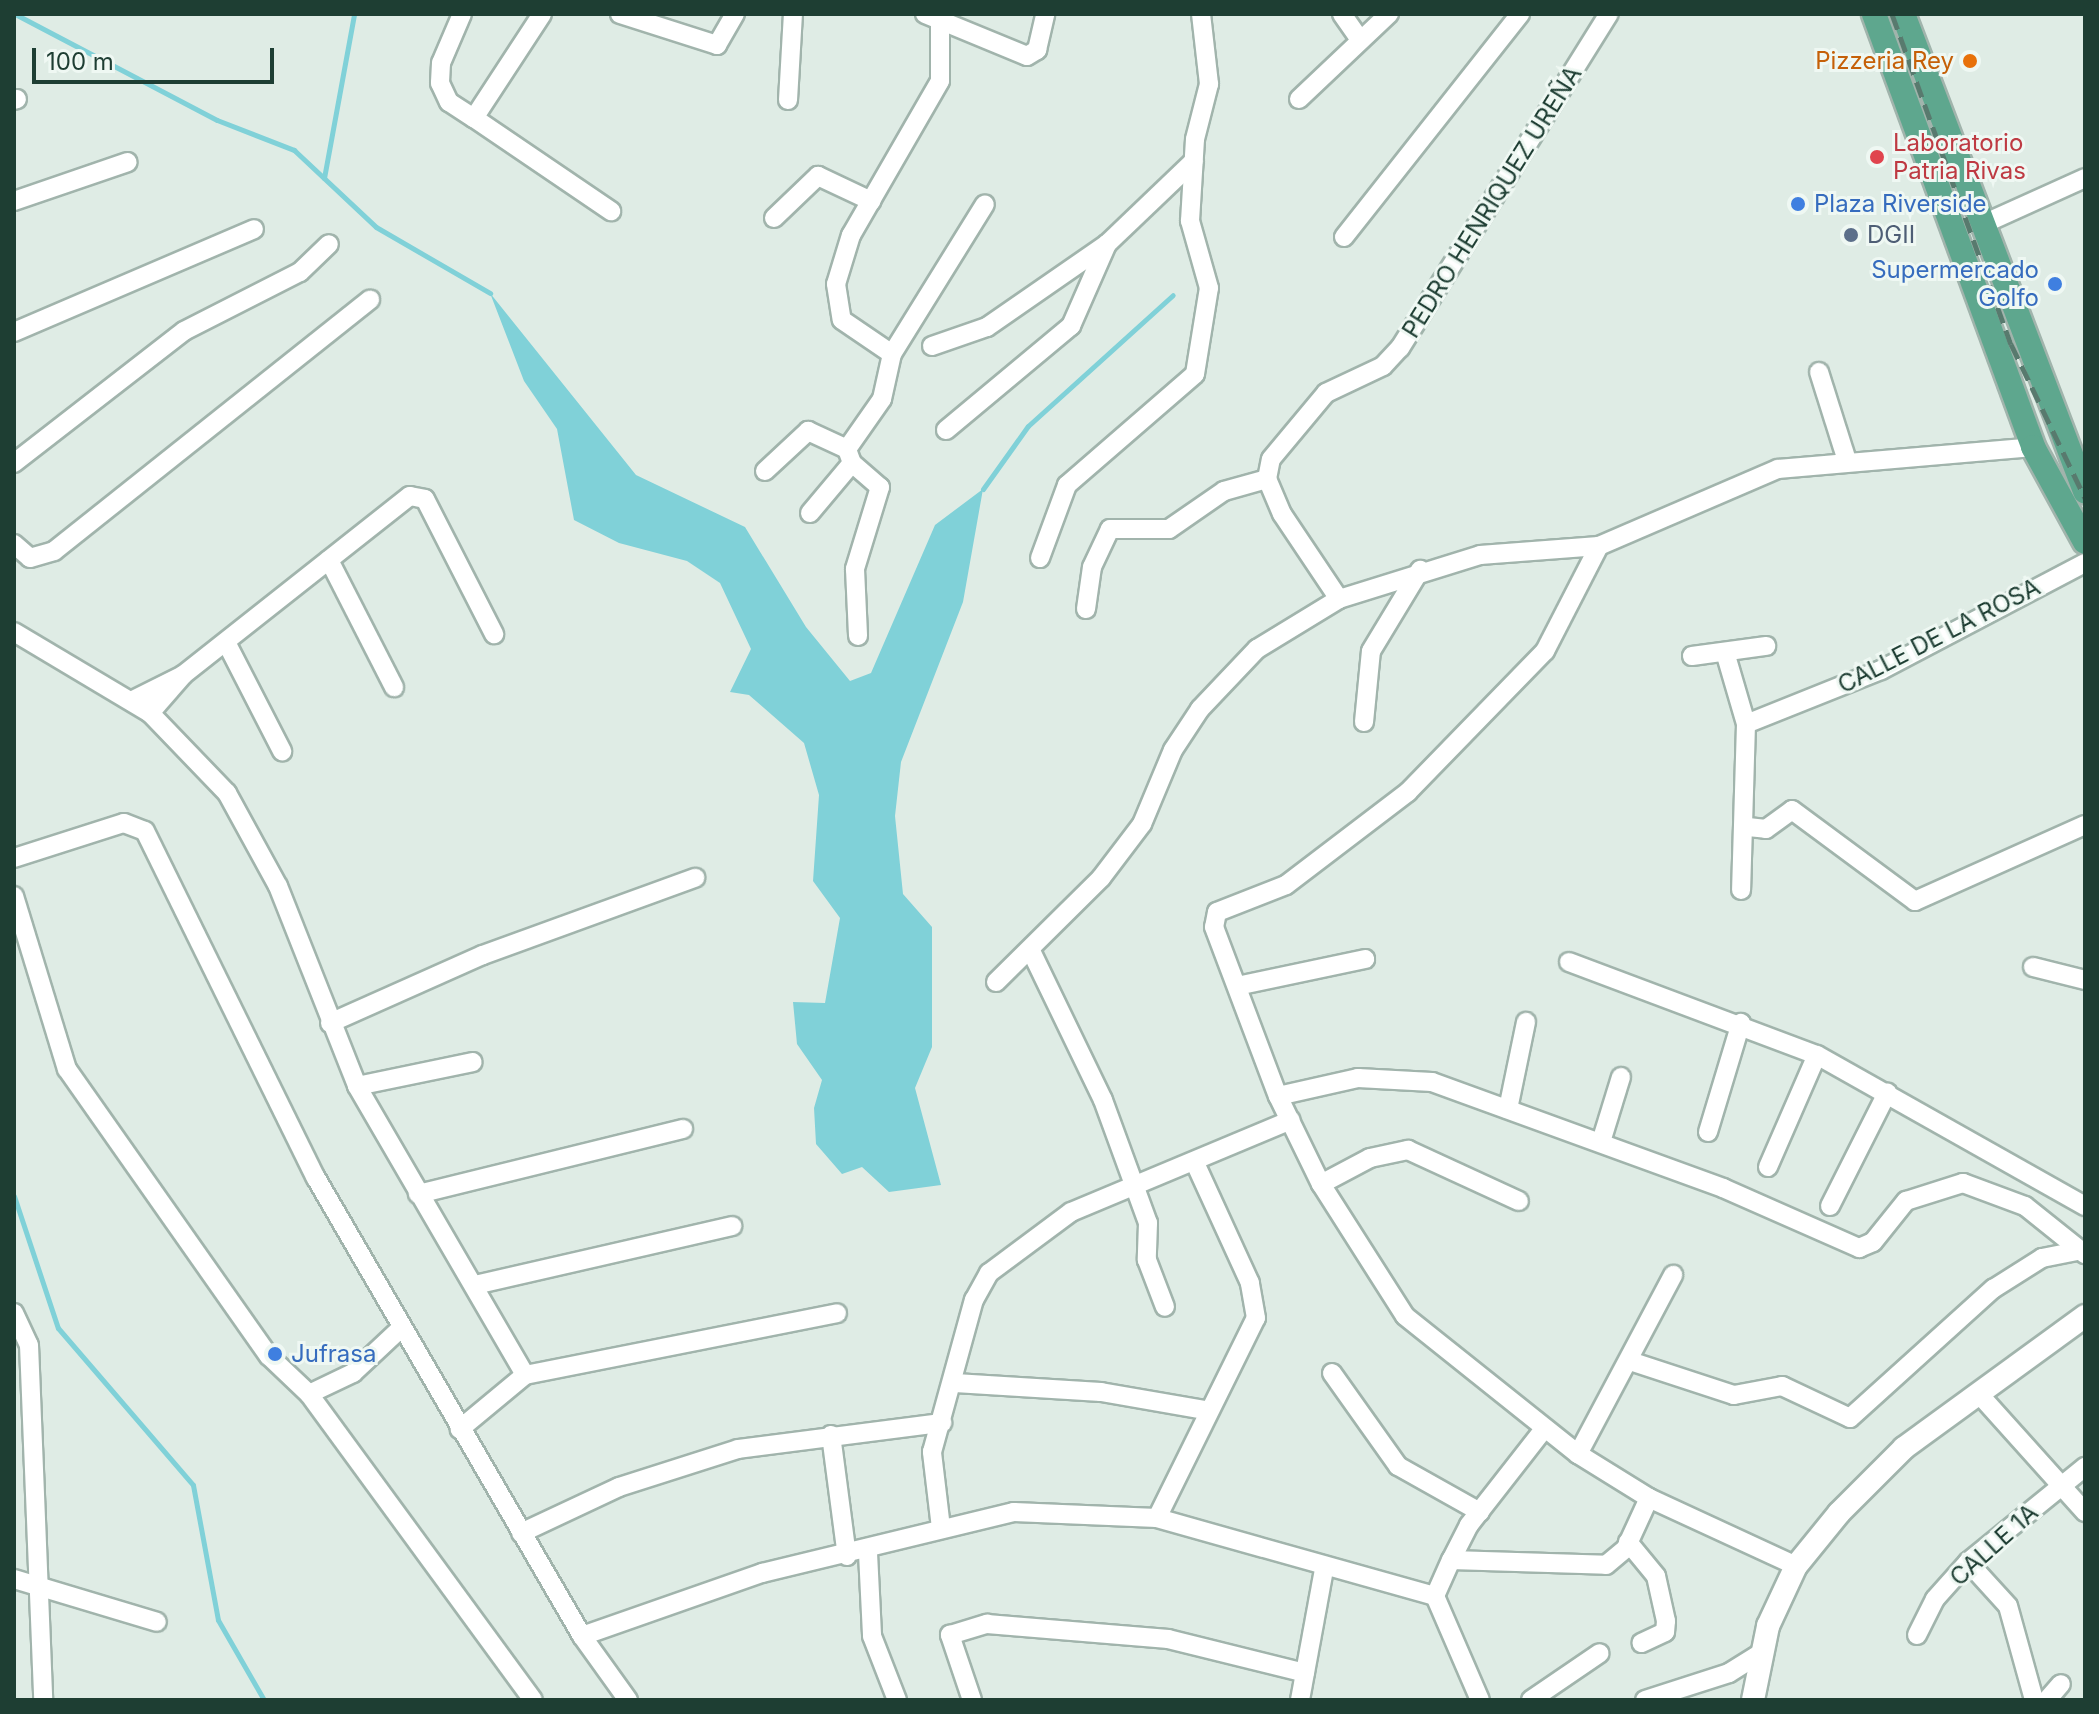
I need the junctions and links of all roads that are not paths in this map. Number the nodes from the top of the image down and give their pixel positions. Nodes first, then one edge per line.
1 (462, 14) edge
2 (542, 14) edge
3 (620, 14) edge
4 (735, 14) edge
5 (793, 14) edge
6 (1045, 14) edge
7 (1201, 14) edge
8 (1342, 14) edge
9 (1389, 14) edge
10 (1520, 14) edge
11 (1609, 14) edge
12 (1874, 14) edge
13 (1903, 14) edge
14 (935, 18) edge
15 (1360, 40) junction
16 (1299, 99) dead end
17 (788, 100) dead end
18 (474, 118) junction
19 (1194, 161) junction
20 (128, 162) dead end
21 (2085, 178) edge
22 (14, 201) edge
23 (871, 201) junction
24 (985, 204) dead end
25 (611, 211) dead end
26 (774, 218) dead end
27 (1981, 225) junction
28 (254, 229) dead end
29 (1344, 237) dead end
30 (329, 244) dead end
31 (1107, 244) junction
32 (370, 300) dead end
33 (14, 332) edge
34 (932, 346) dead end
35 (892, 354) junction
36 (1819, 372) dead end
37 (946, 430) dead end
38 (2033, 447) junction
39 (850, 456) junction
40 (2077, 460) edge
41 (1847, 461) junction
42 (14, 463) edge
43 (765, 471) dead end
44 (1267, 479) junction
45 (2085, 491) edge
46 (810, 513) dead end
47 (2085, 542) edge
48 (14, 544) edge
49 (1599, 546) junction
50 (1040, 558) dead end
51 (329, 560) junction
52 (2085, 563) edge
53 (1422, 568) junction
54 (1339, 599) junction
55 (1086, 609) dead end
56 (494, 634) dead end
57 (858, 636) dead end
58 (17, 641) edge
59 (226, 642) junction
60 (1766, 646) dead end
61 (1725, 652) junction
62 (1692, 656) dead end
63 (183, 675) junction
64 (394, 687) dead end
65 (133, 700) junction
66 (150, 713) junction
67 (1364, 722) dead end
68 (1746, 724) junction
69 (282, 751) dead end
70 (2085, 825) edge
71 (1748, 827) junction
72 (14, 858) edge
73 (695, 878) dead end
74 (1741, 890) dead end
75 (14, 896) edge
76 (1031, 951) junction
77 (1365, 959) dead end
78 (1569, 962) dead end
79 (2033, 967) dead end
80 (2085, 980) edge
81 (996, 982) dead end
82 (1237, 986) junction
83 (1526, 1022) dead end
84 (330, 1023) junction
85 (1741, 1023) junction
86 (1817, 1055) junction
87 (473, 1062) dead end
88 (1621, 1077) dead end
89 (357, 1086) junction
90 (1887, 1093) junction
91 (1278, 1096) junction
92 (1508, 1109) junction
93 (1291, 1120) junction
94 (683, 1129) dead end
95 (1708, 1132) dead end
96 (1601, 1142) junction
97 (1195, 1163) junction
98 (1768, 1167) dead end
99 (1321, 1184) junction
100 (1132, 1187) junction
101 (418, 1194) junction
102 (1519, 1201) dead end
103 (1830, 1206) dead end
104 (2085, 1206) edge
105 (732, 1226) dead end
106 (2084, 1252) edge
107 (1673, 1275) dead end
108 (475, 1285) junction
109 (1165, 1307) dead end
110 (14, 1313) edge
111 (837, 1313) dead end
112 (2085, 1316) edge
113 (400, 1329) junction
114 (1633, 1362) junction
115 (1332, 1373) dead end
116 (525, 1375) junction
117 (955, 1383) junction
118 (309, 1394) junction
119 (1979, 1394) junction
120 (23, 1406) edge
121 (1205, 1410) junction
122 (942, 1423) junction
123 (460, 1429) junction
124 (1544, 1429) junction
125 (831, 1435) junction
126 (1578, 1454) junction
127 (2085, 1467) edge
128 (2061, 1486) junction
129 (1649, 1498) junction
130 (1480, 1512) junction
131 (2085, 1512) edge
132 (1157, 1518) junction
133 (941, 1528) junction
134 (521, 1533) junction
135 (1628, 1542) junction
136 (868, 1553) junction
137 (847, 1556) junction
138 (1451, 1560) junction
139 (1968, 1562) junction
140 (1796, 1566) junction
141 (1324, 1569) junction
142 (14, 1579) edge
143 (35, 1589) junction
144 (1435, 1596) junction
145 (157, 1622) dead end
146 (1917, 1635) dead end
147 (582, 1636) junction
148 (1641, 1643) dead end
149 (1600, 1653) dead end
150 (1759, 1654) junction
151 (1305, 1673) junction
152 (2061, 1684) dead end
153 (43, 1700) edge
154 (533, 1700) edge
155 (628, 1700) edge
156 (897, 1700) edge
157 (972, 1700) edge
158 (1300, 1700) edge
159 (1480, 1700) edge
160 (1531, 1700) edge
161 (1645, 1700) edge
162 (1753, 1700) edge
163 (2034, 1700) edge
164 (2047, 1700) edge

1 - 18 street
2 - 18 street
3 - 4 street
5 - 17 street
6 - 14 street
7 - 19 street
8 - 15 street
9 - 15 street
10 - 29 street
11 - 44 street, PEDRO HENRIQUEZ UREÑA
12 - 38 main road
13 - 27 main road
14 - 23 street
15 - 16 street
18 - 25 street
19 - 31 street
19 - 50 street
20 - 22 street
21 - 27 street
23 - 26 street
23 - 35 street
24 - 35 street
27 - 40 main road
28 - 33 street
30 - 42 street
31 - 34 street
31 - 37 street
32 - 48 street
35 - 39 street
36 - 41 street
38 - 41 street
38 - 47 main road
39 - 43 street
39 - 46 street
39 - 57 street
40 - 45 main road
41 - 49 street
44 - 54 street
44 - 55 street
49 - 53 street
49 - 82 street
51 - 56 street
51 - 59 street
51 - 64 street
52 - 68 street, CALLE DE LA ROSA
53 - 54 street
53 - 67 street
54 - 76 street
58 - 65 street
59 - 63 street
59 - 69 street
60 - 61 street
61 - 62 street
61 - 68 street
63 - 65 street
63 - 66 street
65 - 66 street
66 - 84 street
68 - 71 street
70 - 71 street
71 - 74 street
72 - 113 street
73 - 84 street
75 - 118 street
76 - 81 street
76 - 100 street
77 - 82 street
78 - 85 street
79 - 80 street
82 - 91 street
83 - 92 street
84 - 89 street
85 - 86 street
85 - 95 street
86 - 90 street
86 - 98 street
87 - 89 street
88 - 96 street
89 - 101 street
90 - 103 street
90 - 104 street
91 - 92 street
91 - 93 street
92 - 96 street
93 - 97 street
93 - 99 street
94 - 101 street
96 - 106 street
97 - 100 street
97 - 121 street
99 - 102 street
99 - 124 street
100 - 109 street
100 - 117 street
101 - 108 street
105 - 108 street
106 - 114 street
107 - 114 street
108 - 116 street
110 - 120 street
111 - 116 street
112 - 119 street
113 - 118 street
113 - 123 street
114 - 126 street
115 - 130 street
116 - 123 street
117 - 121 street
117 - 122 street
118 - 154 street
119 - 128 street
119 - 140 street
120 - 143 street
121 - 132 street
122 - 125 street
122 - 133 street
123 - 134 street
124 - 126 street
124 - 130 street
125 - 134 street
125 - 137 street
126 - 129 street
127 - 128 street, CALLE 1A
128 - 131 street
128 - 139 street, CALLE 1A
129 - 135 street
129 - 140 street
130 - 138 street
132 - 133 street
132 - 141 street
133 - 136 street
134 - 147 street
135 - 138 street
135 - 148 street
136 - 137 street
136 - 156 street
137 - 147 street
138 - 144 street
139 - 146 street, CALLE 1A
139 - 163 street
140 - 150 street
141 - 144 street
141 - 151 street
142 - 143 street
143 - 145 street
143 - 153 street
144 - 159 street
147 - 155 street
149 - 160 street
150 - 161 street
150 - 162 street
151 - 157 street
151 - 158 street
152 - 164 street

